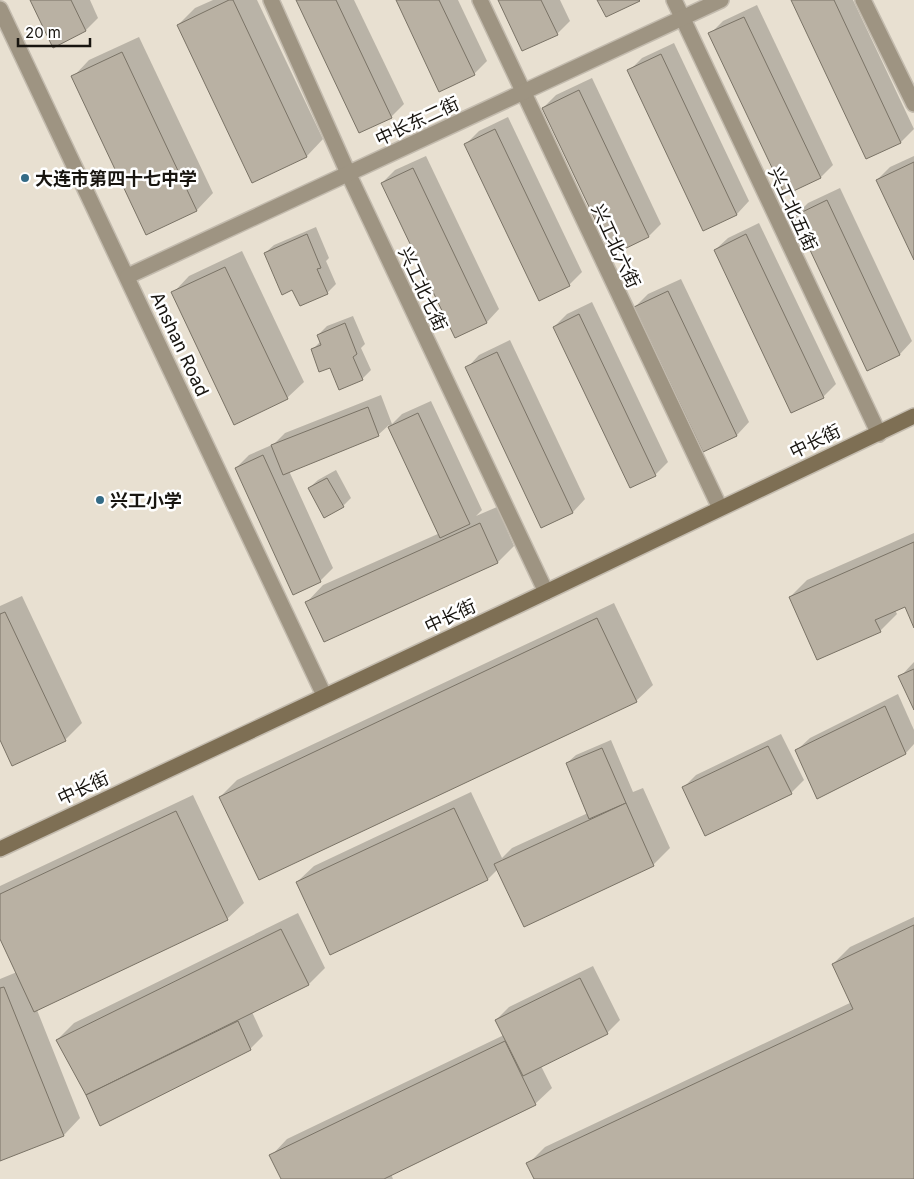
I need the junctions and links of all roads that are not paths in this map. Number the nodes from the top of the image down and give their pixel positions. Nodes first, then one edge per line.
1 (271, 0) edge
2 (480, 0) edge
3 (674, 0) edge
4 (721, 0) edge
5 (863, 0) edge
6 (0, 9) edge
7 (682, 18) junction
8 (522, 92) junction
9 (914, 104) edge
10 (348, 173) junction
11 (128, 276) junction
12 (914, 416) edge
13 (879, 434) junction
14 (720, 508) junction
15 (546, 592) junction
16 (324, 695) junction
17 (0, 848) edge

1 - 10 street, 兴工北七街
2 - 8 street, 兴工北六街
3 - 7 street, 兴工北五街
4 - 7 street, 中长东二街
5 - 9 street
6 - 11 street, Anshan Road
7 - 8 street, 中长东二街
7 - 13 street, 兴工北五街
8 - 10 street, 中长东二街
8 - 14 street, 兴工北六街
10 - 11 street, 中长东二街
10 - 15 street, 兴工北七街
11 - 16 street, Anshan Road
12 - 13 street, 中长街
13 - 14 street, 中长街
14 - 15 street, 中长街
15 - 16 street, 中长街
16 - 17 street, 中长街

